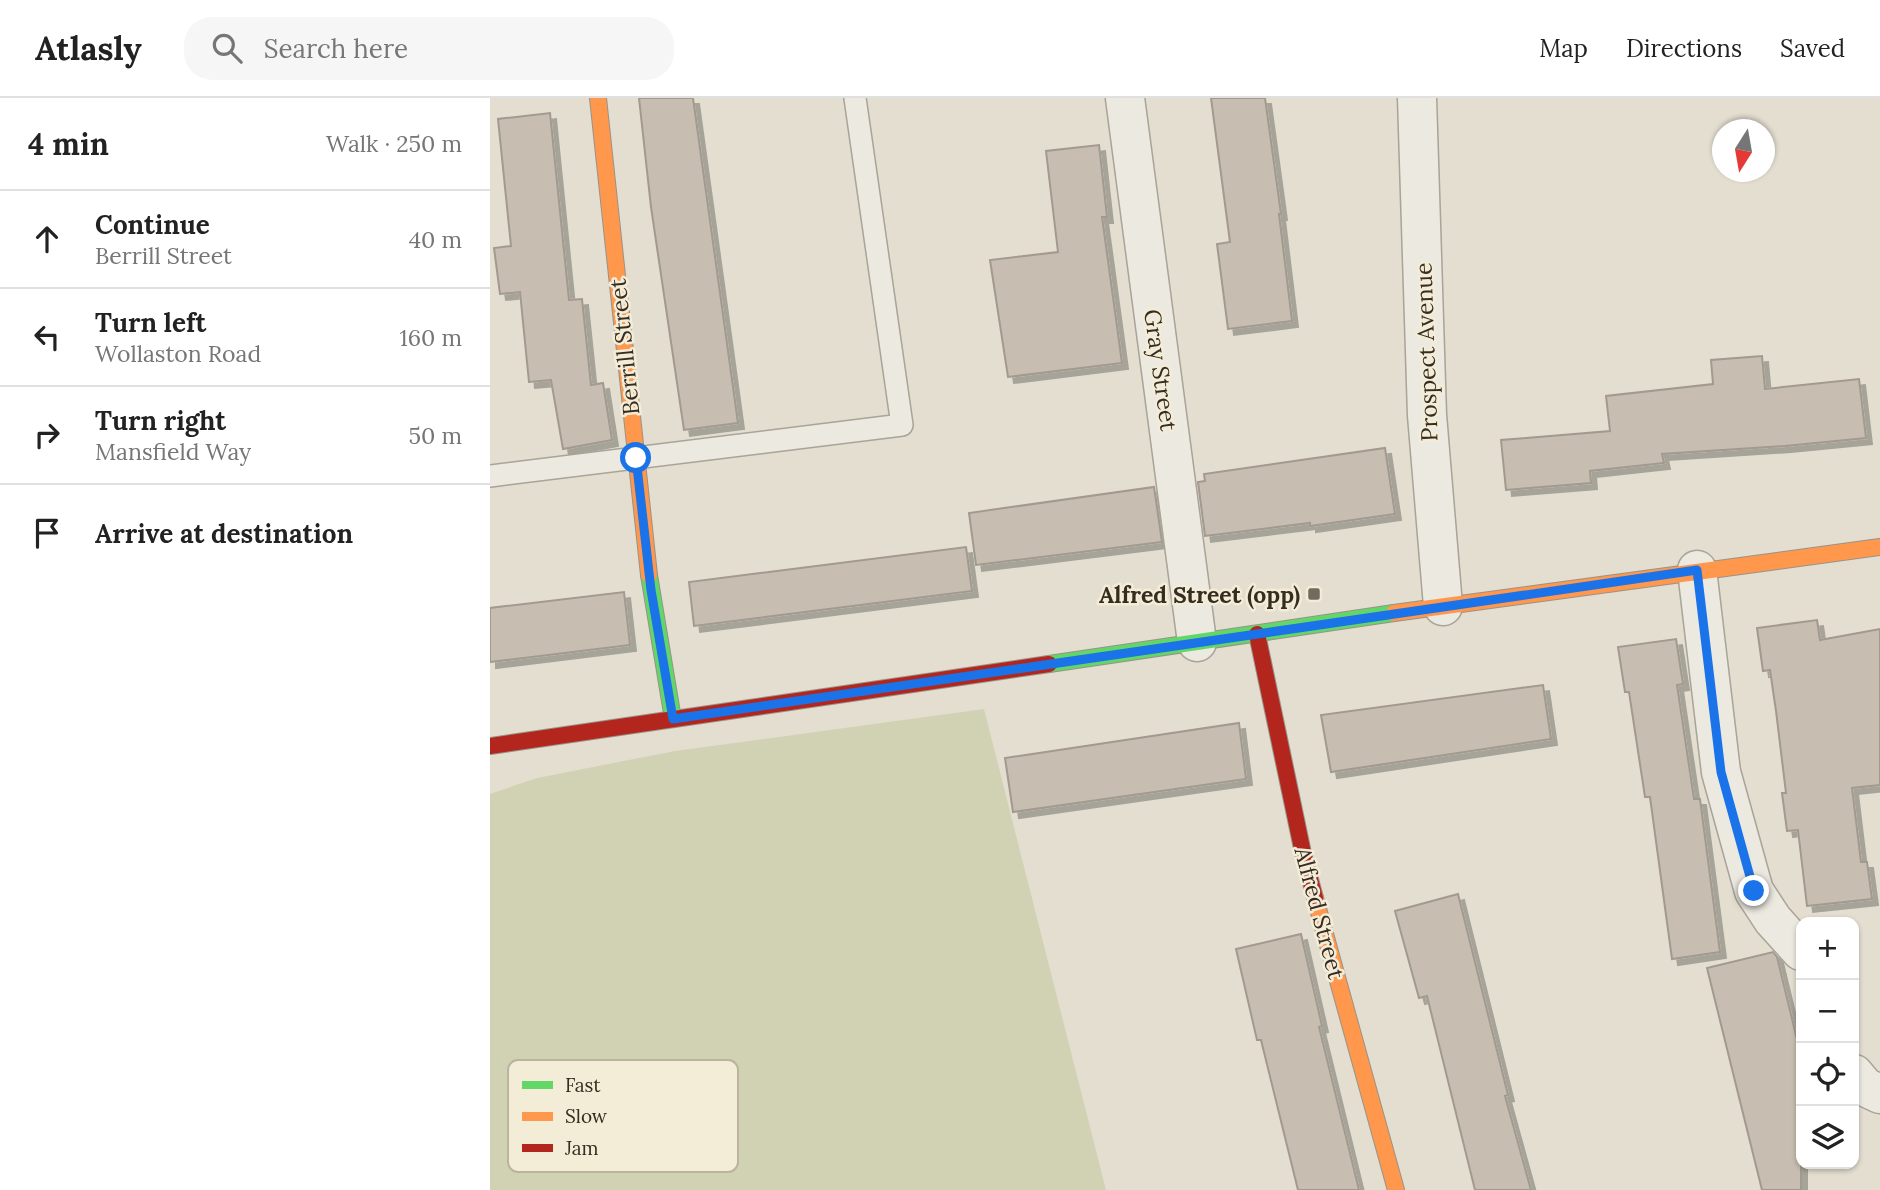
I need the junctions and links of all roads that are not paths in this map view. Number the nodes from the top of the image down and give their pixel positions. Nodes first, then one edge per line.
1 (598, 98) edge
2 (855, 98) edge
3 (1125, 98) edge
4 (1417, 98) edge
5 (636, 458) junction
6 (490, 476) edge
7 (1880, 547) edge
8 (1697, 570) junction
9 (1443, 606) junction
10 (1257, 634) junction
11 (1197, 642) junction
12 (673, 719) junction
13 (490, 746) edge
14 (1796, 945) edge
15 (1859, 1080) edge
16 (1880, 1094) edge
17 (1395, 1190) edge

1 - 5 main road, Berrill Street
2 - 5 lane
3 - 11 street, Gray Street
4 - 9 street, Prospect Avenue
5 - 6 lane
5 - 12 main road, Berrill Street
7 - 8 main road
8 - 9 main road
8 - 14 street
9 - 10 main road
10 - 11 main road
10 - 17 main road, Alfred Street
11 - 12 main road
12 - 13 main road
15 - 16 street

